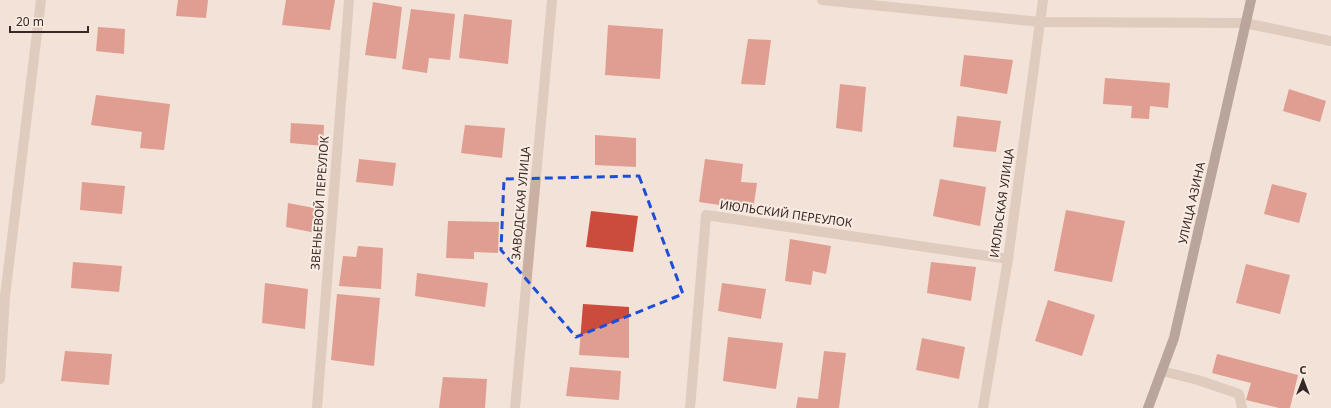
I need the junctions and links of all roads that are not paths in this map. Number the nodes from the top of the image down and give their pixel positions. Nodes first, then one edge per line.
1 (41, 0) edge
2 (349, 0) edge
3 (552, 0) edge
4 (822, 0) edge
5 (1043, 0) edge
6 (1252, 0) edge
7 (1040, 22) junction
8 (1245, 23) junction
9 (1331, 41) edge
10 (1008, 260) junction
11 (1162, 371) junction
12 (0, 379) edge
13 (317, 408) edge
14 (515, 408) edge
15 (690, 408) edge
16 (983, 408) edge
17 (1148, 408) edge
18 (1242, 408) edge

1 - 12 street
2 - 13 street, ЗВЕНЬЕВОЙ ПЕРЕУЛОК
3 - 14 street, ЗАВОДСКАЯ УЛИЦА
4 - 7 street
5 - 7 street, ИЮЛЬСКАЯ УЛИЦА
6 - 8 main road, УЛИЦА АЗИНА
7 - 8 street
7 - 10 street, ИЮЛЬСКАЯ УЛИЦА
8 - 9 street
8 - 11 main road, УЛИЦА АЗИНА
10 - 15 street, ИЮЛЬСКИЙ ПЕРЕУЛОК
10 - 16 street, ИЮЛЬСКАЯ УЛИЦА
11 - 17 main road, УЛИЦА АЗИНА
11 - 18 street

